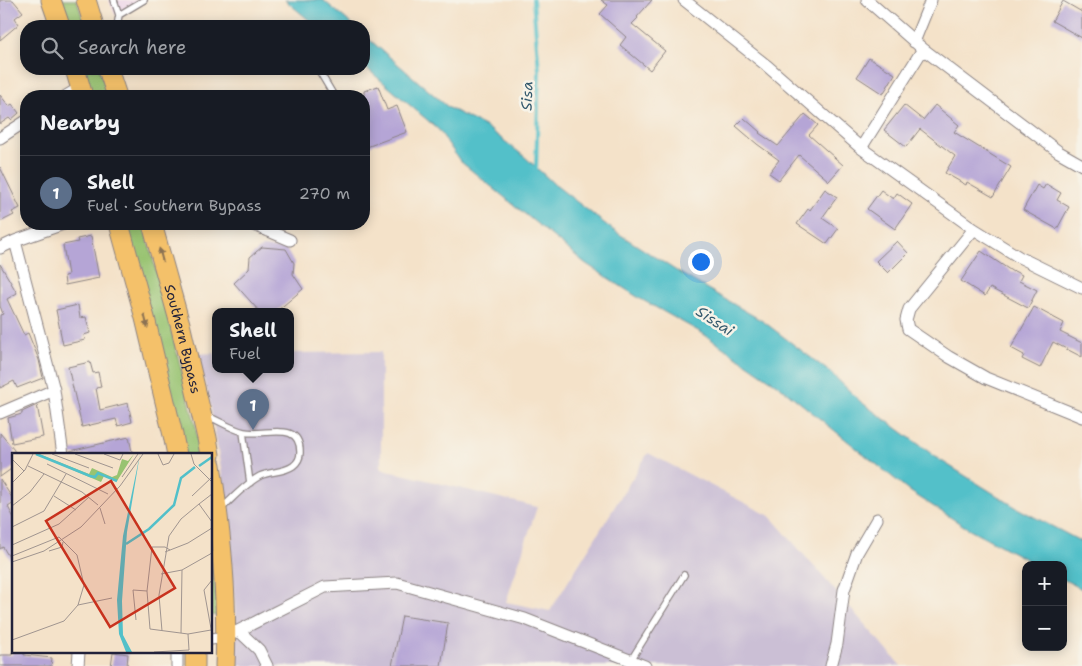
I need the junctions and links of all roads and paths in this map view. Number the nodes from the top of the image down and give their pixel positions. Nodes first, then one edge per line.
1 (51, 0) edge
2 (86, 0) edge
3 (114, 0) edge
4 (144, 0) edge
5 (684, 0) edge
6 (867, 0) edge
7 (931, 0) edge
8 (119, 15) junction
9 (58, 20) edge
10 (92, 20) edge
11 (118, 20) edge
12 (914, 42) junction
13 (924, 49) junction
14 (76, 75) edge
15 (110, 75) edge
16 (322, 75) edge
17 (77, 90) edge
18 (115, 90) edge
19 (330, 90) edge
20 (20, 125) edge
21 (0, 138) edge
22 (861, 148) junction
23 (1082, 165) edge
24 (974, 229) junction
25 (46, 230) edge
26 (121, 230) edge
27 (154, 230) edge
28 (266, 230) edge
29 (290, 240) dead end
30 (15, 241) junction
31 (0, 248) edge
32 (1082, 288) edge
33 (54, 390) junction
34 (0, 412) edge
35 (201, 413) junction
36 (1082, 417) edge
37 (243, 432) junction
38 (63, 453) edge
39 (176, 453) edge
40 (210, 453) edge
41 (212, 472) edge
42 (250, 482) junction
43 (218, 512) junction
44 (877, 519) dead end
45 (684, 575) dead end
46 (226, 636) edge
47 (631, 660) junction
48 (226, 666) edge
49 (267, 666) edge
50 (645, 666) edge
51 (831, 666) edge

1 - 9 highway
2 - 10 highway
3 - 8 lane
4 - 8 lane
5 - 22 street
6 - 12 street
7 - 12 street
8 - 11 lane
12 - 13 street
13 - 22 street
13 - 23 street
14 - 17 highway
15 - 18 highway
16 - 19 lane
20 - 21 street
22 - 24 street
24 - 32 street
24 - 36 street
25 - 30 street
26 -> 39 highway
35 -> 27 highway, Southern Bypass
28 - 29 street
30 - 31 street
30 - 33 street
33 - 34 street
33 - 38 street
35 - 37 lane
35 - 40 highway, Southern Bypass
37 - 42 lane
37 - 42 lane
41 - 43 highway
42 - 43 lane
43 - 46 highway
44 - 51 street
45 - 47 lane
46 - 47 street
46 - 48 highway
46 - 49 street
47 - 50 street

